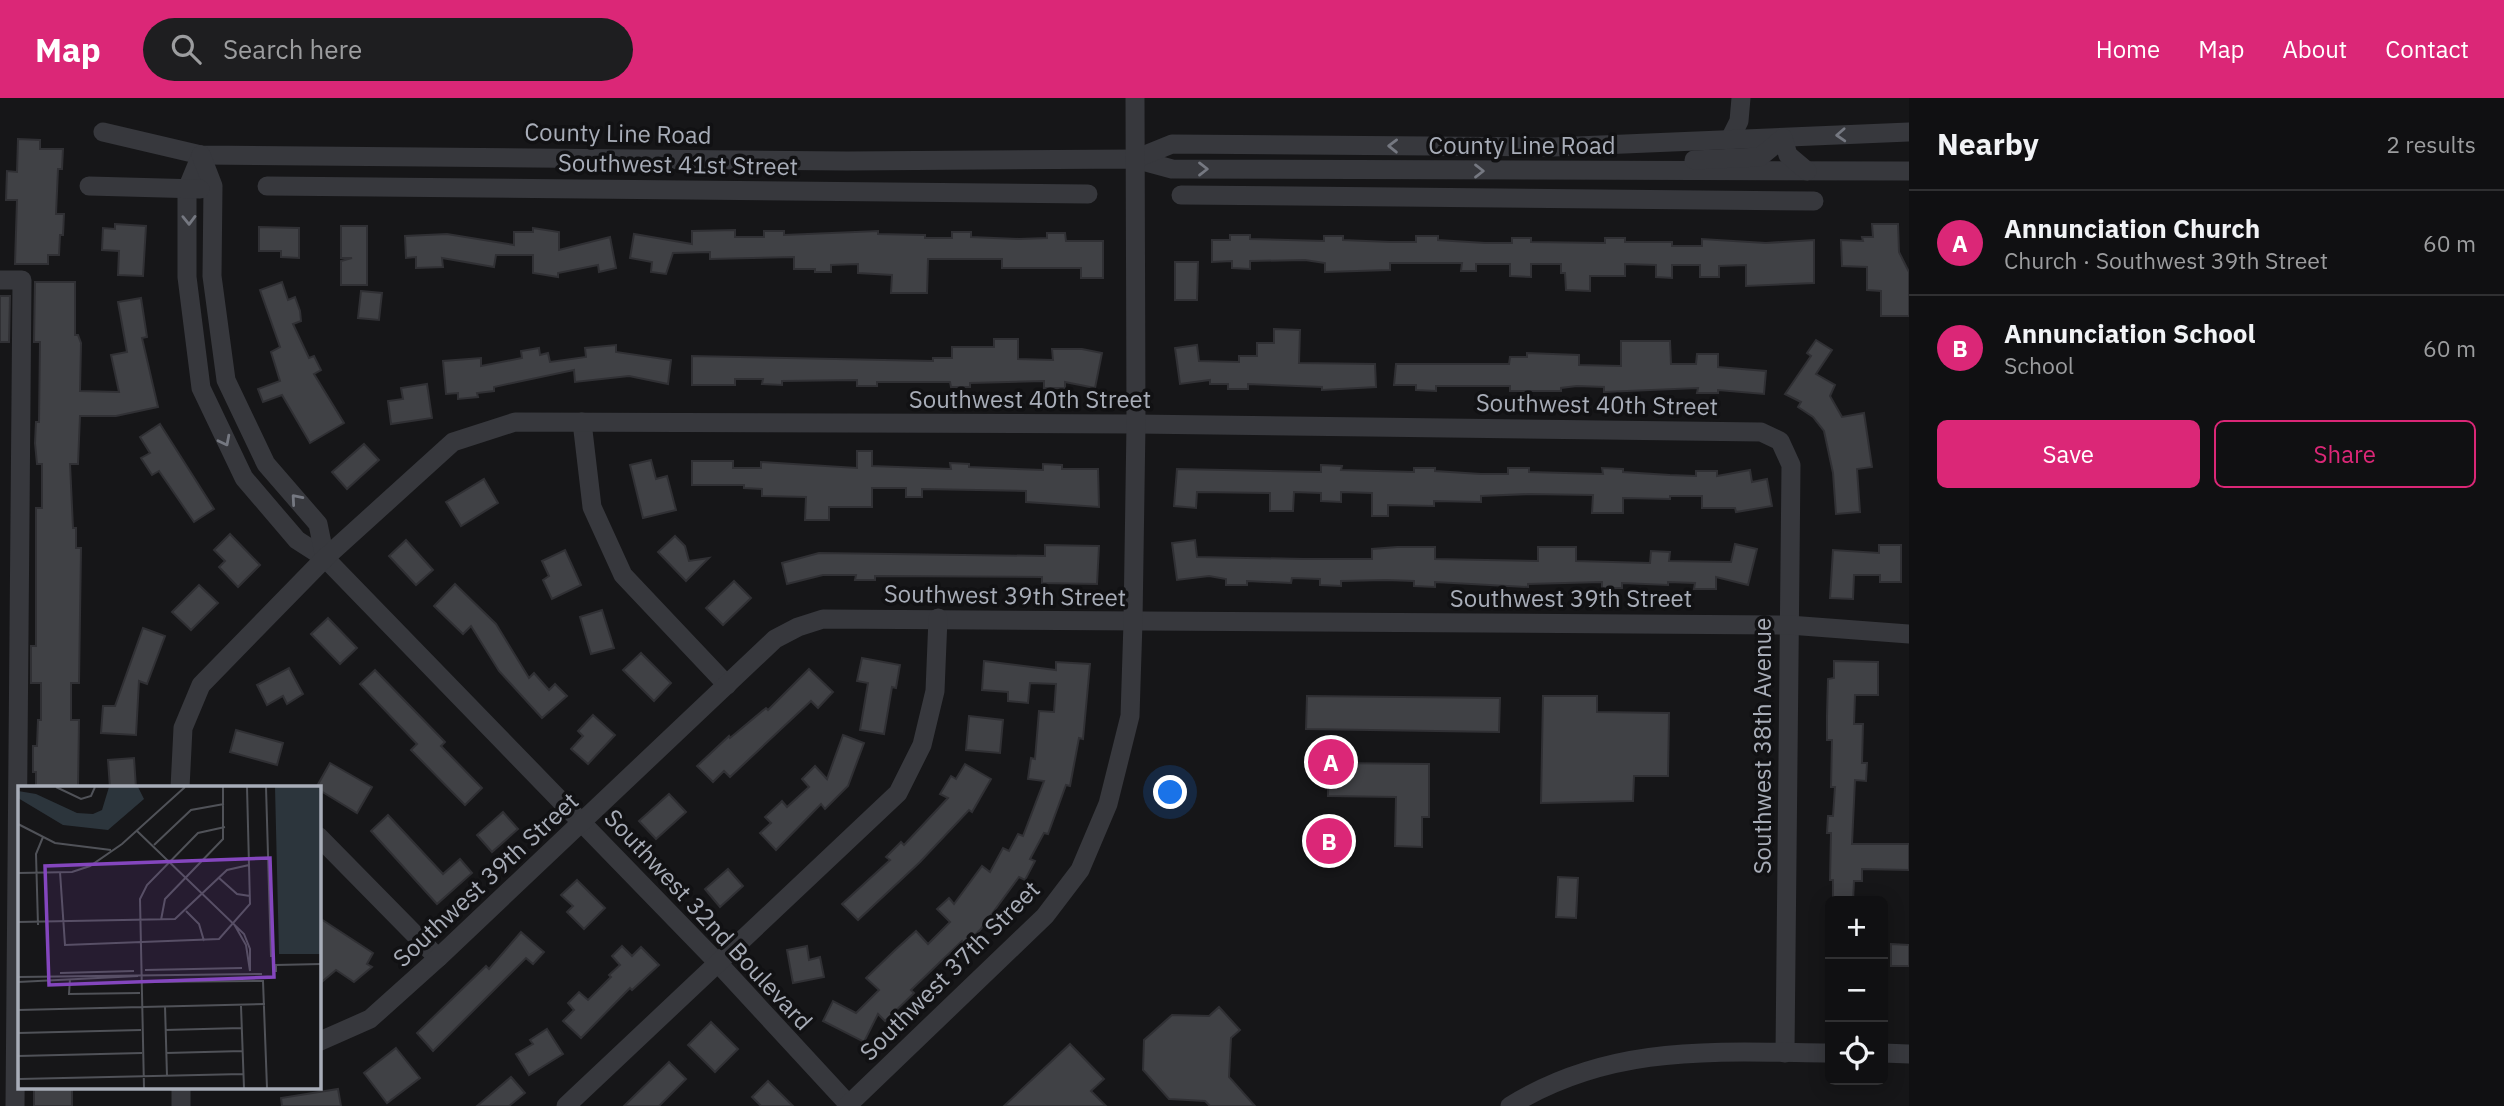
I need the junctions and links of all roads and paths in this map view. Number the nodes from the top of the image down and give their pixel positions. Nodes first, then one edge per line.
1 (1135, 98) edge
2 (1741, 98) edge
3 (103, 132) dead end
4 (1909, 132) edge
5 (1783, 138) junction
6 (1729, 141) junction
7 (201, 155) junction
8 (1135, 159) junction
9 (1909, 170) edge
10 (1587, 171) junction
11 (1807, 171) junction
12 (1737, 172) junction
13 (267, 186) dead end
14 (89, 187) dead end
15 (187, 189) junction
16 (213, 190) junction
17 (1088, 194) dead end
18 (1181, 195) dead end
19 (1737, 201) junction
20 (1814, 201) dead end
21 (0, 280) edge
22 (582, 422) junction
23 (1136, 424) junction
24 (1780, 441) joint
25 (324, 558) junction
26 (938, 618) junction
27 (1909, 621) edge
28 (1133, 622) junction
29 (1789, 625) junction
30 (1849, 628) junction
31 (1909, 634) edge
32 (727, 685) junction
33 (180, 786) edge
34 (583, 823) junction
35 (320, 838) edge
36 (438, 958) junction
37 (718, 963) junction
38 (320, 1041) edge
39 (1785, 1053) junction
40 (1825, 1053) edge
41 (1888, 1054) edge
42 (1909, 1054) edge
43 (181, 1088) edge
44 (848, 1105) edge
45 (15, 1106) edge
46 (181, 1106) edge
47 (566, 1106) edge
48 (1510, 1106) edge

1 - 8 street, Southwest 37th Street
2 - 6 street
3 - 7 street, County Line Road
4 -> 5 street, County Line Road
5 - 6 street, County Line Road
5 - 10 street
5 - 11 street
6 -> 8 street, County Line Road
7 - 8 street, County Line Road
7 - 15 street, Southwest 32nd Boulevard
7 - 16 street
8 -> 10 street, County Line Road
8 - 23 street, Southwest 37th Street
9 - 11 street, County Line Road
10 - 12 street, County Line Road
11 - 12 street, County Line Road
12 - 19 street
13 - 17 street, Southwest 41st Street
14 - 15 street
15 - 16 street
15 -> 25 street, Southwest 32nd Boulevard
25 -> 16 street
18 - 19 street
19 - 20 street
21 - 45 street
22 - 23 street, Southwest 40th Street
22 - 25 street, Southwest 40th Street
22 - 32 street
23 - 24 street, Southwest 40th Street
23 - 28 street, Southwest 37th Street
24 - 29 street, Southwest 38th Avenue
25 - 33 street, Southwest 40th Street
25 - 34 street, Southwest 32nd Boulevard
26 - 28 street, Southwest 39th Street
26 - 32 street, Southwest 39th Street
26 - 37 street
27 - 30 street, Southwest 39th Street
28 - 29 street, Southwest 39th Street
28 - 44 street, Southwest 37th Street
29 - 30 street, Southwest 39th Street
29 - 39 street, Southwest 38th Avenue
30 - 31 street, Southwest 39th Street
32 - 34 street, Southwest 39th Street
34 - 36 street, Southwest 39th Street
34 - 37 street, Southwest 32nd Boulevard
35 - 36 street
36 - 38 street, Southwest 39th Street
37 - 44 street, Southwest 32nd Boulevard
37 - 47 street
39 - 40 street
39 - 48 street
41 - 42 street
43 - 46 street

